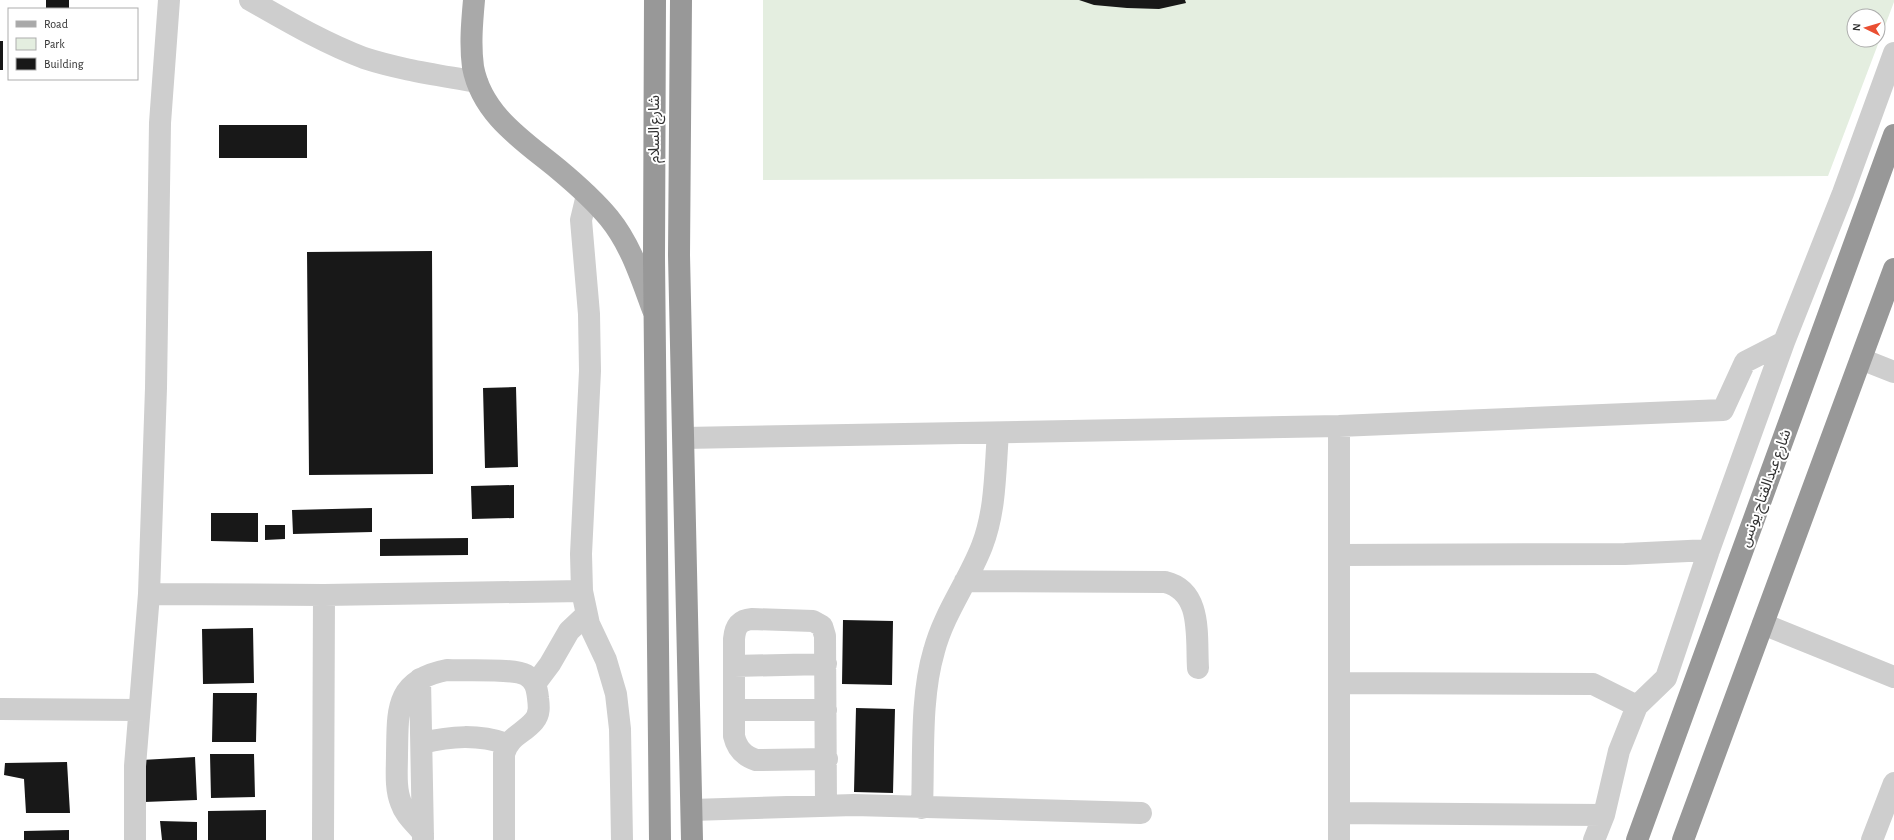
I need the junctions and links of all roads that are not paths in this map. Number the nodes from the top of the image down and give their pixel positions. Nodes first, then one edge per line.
1 (169, 0) edge
2 (250, 0) edge
3 (474, 0) edge
4 (655, 0) edge
5 (681, 0) edge
6 (1894, 53) edge
7 (477, 82) junction
8 (1894, 135) edge
9 (587, 195) junction
10 (1894, 270) edge
11 (654, 313) junction
12 (1784, 342) junction
13 (1861, 359) junction
14 (1894, 372) edge
15 (1339, 426) junction
16 (998, 433) junction
17 (684, 438) junction
18 (1709, 550) junction
19 (1339, 555) junction
20 (965, 581) junction
21 (582, 591) junction
22 (149, 594) junction
23 (324, 595) junction
24 (586, 615) junction
25 (1763, 624) junction
26 (826, 664) junction
27 (734, 666) junction
28 (1198, 668) dead end
29 (1894, 677) edge
30 (420, 680) junction
31 (1339, 683) junction
32 (535, 684) junction
33 (1637, 706) junction
34 (0, 709) edge
35 (138, 710) junction
36 (734, 710) junction
37 (826, 710) junction
38 (422, 743) junction
39 (507, 744) junction
40 (827, 759) junction
41 (1894, 783) edge
42 (826, 806) junction
43 (922, 808) junction
44 (692, 810) junction
45 (1339, 812) junction
46 (1141, 813) dead end
47 (1604, 815) junction
48 (423, 836) edge
49 (136, 840) edge
50 (323, 840) edge
51 (504, 840) edge
52 (622, 840) edge
53 (660, 840) edge
54 (692, 840) edge
55 (1339, 840) edge
56 (1594, 840) edge
57 (1637, 840) edge
58 (1683, 840) edge
59 (1872, 840) edge

1 - 22 street
2 - 7 street
3 - 7 main road
4 - 11 highway, شارع السلام
5 - 17 highway, شارع السلام
6 - 12 street
7 - 9 main road
8 - 57 highway, شارع عبدالفتاح يونس
9 - 11 main road
9 - 21 street
10 - 13 highway
11 - 53 highway, شارع السلام
12 - 15 street
12 - 18 street
13 - 14 street
13 - 25 highway
15 - 16 street
15 - 19 street
16 - 17 street
16 - 20 street
17 - 44 highway, شارع السلام
18 - 19 street
18 - 33 street
19 - 31 street
20 - 28 street
20 - 43 street
21 - 23 street
21 - 24 street
22 - 23 street
22 - 35 street
23 - 50 street
24 - 32 street
24 - 52 street
25 - 29 street
25 - 58 highway
26 - 27 street
26 - 27 street
26 - 37 street
27 - 36 street
30 - 32 street
30 - 38 street
30 - 48 street
31 - 33 street
31 - 45 street
32 - 39 street
33 - 47 street
34 - 35 street
35 - 49 street
36 - 37 street
36 - 40 street
37 - 40 street
38 - 39 street
38 - 48 street
39 - 51 street
40 - 42 street
41 - 59 street
42 - 43 street
42 - 44 street
43 - 46 street
44 - 54 highway, شارع السلام
45 - 47 street
45 - 55 street
47 - 56 street

